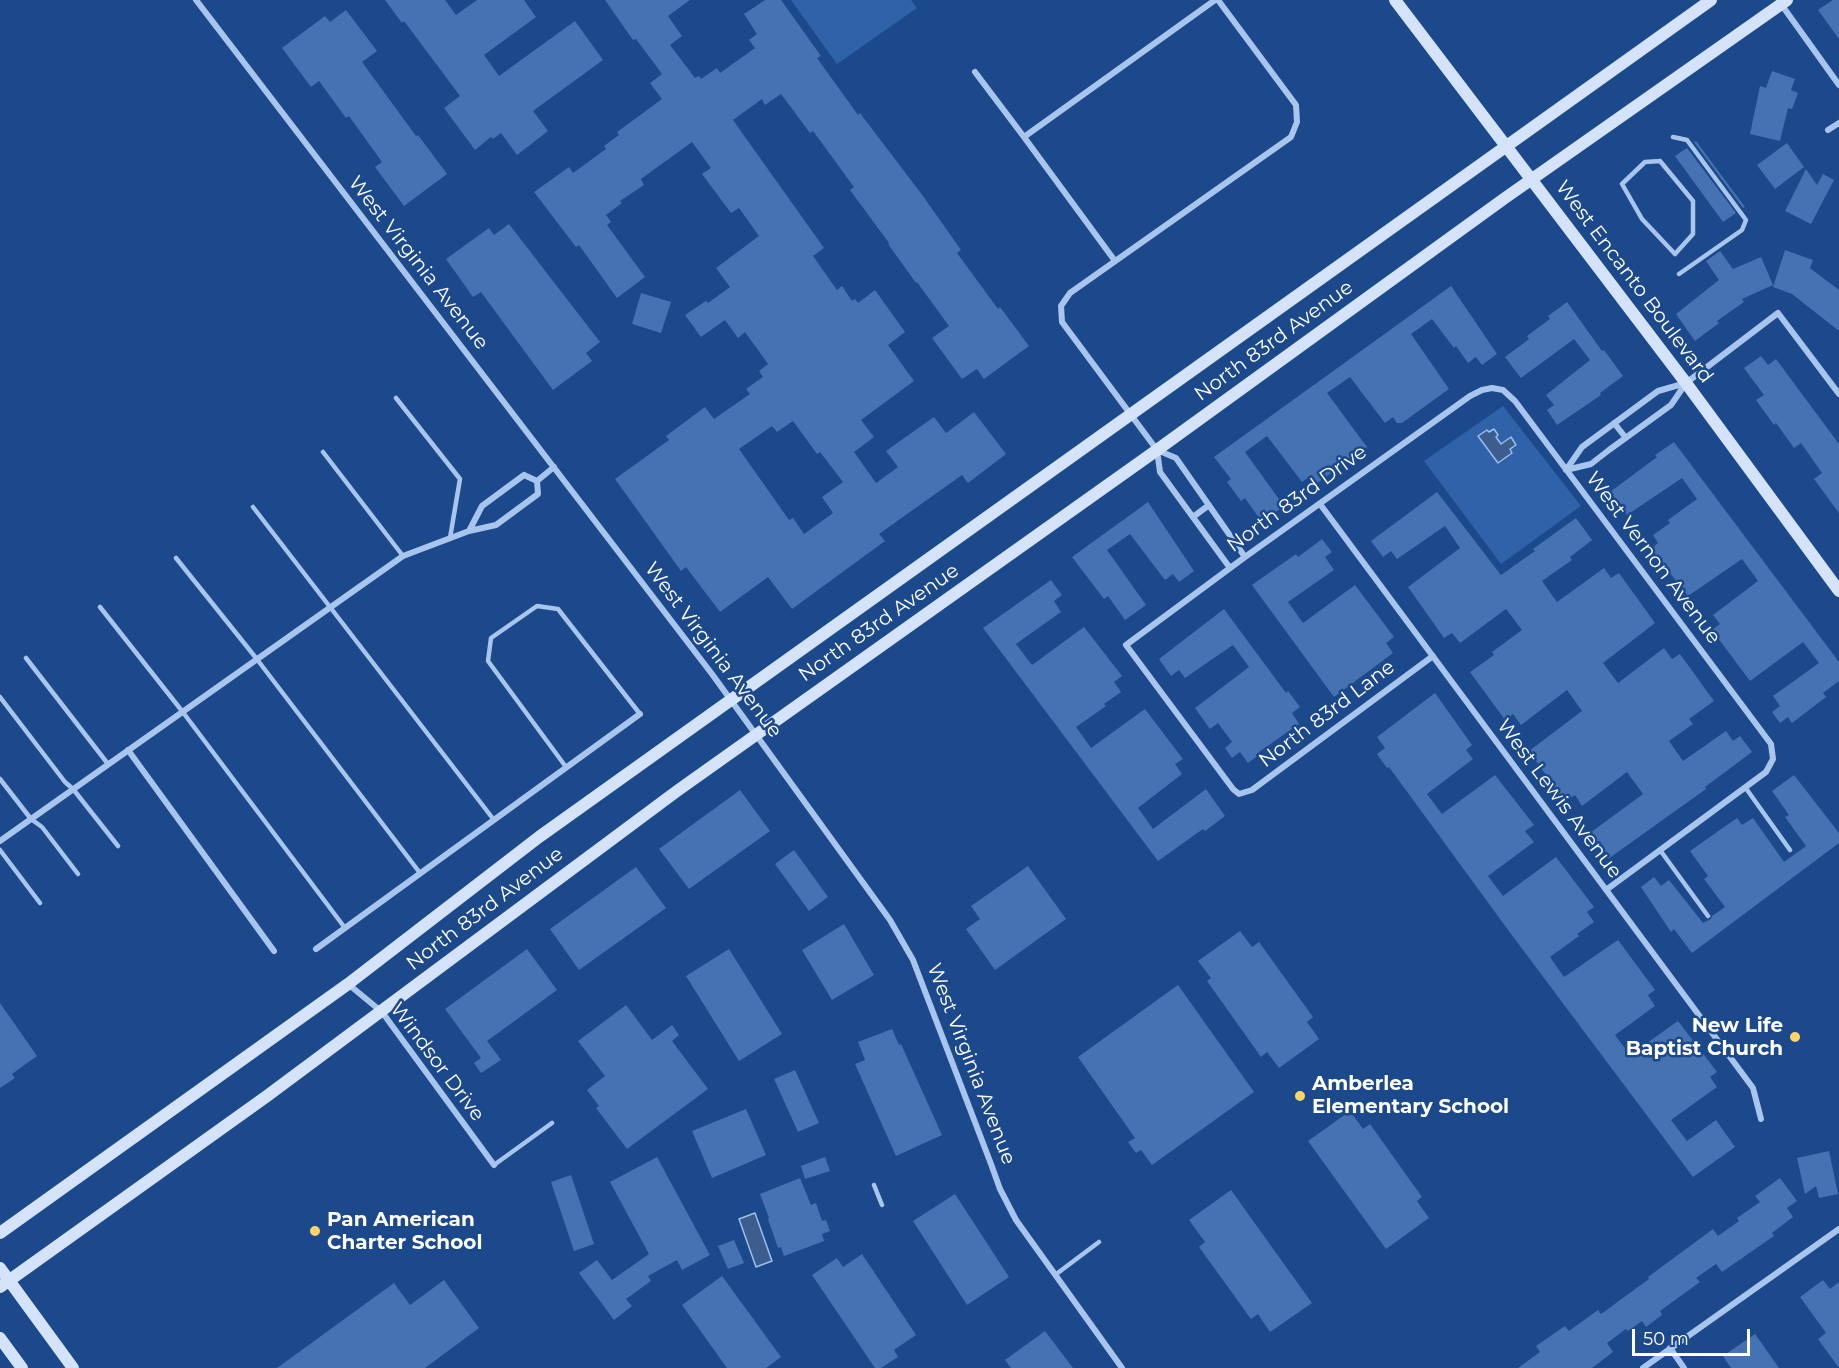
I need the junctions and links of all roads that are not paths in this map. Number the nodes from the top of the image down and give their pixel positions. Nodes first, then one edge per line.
1 (196, 0) edge
2 (1216, 0) edge
3 (1395, 0) edge
4 (1711, 0) edge
5 (1784, 2) edge
6 (975, 72) dead end
7 (1839, 86) edge
8 (1839, 123) edge
9 (1828, 130) dead end
10 (1024, 136) junction
11 (1673, 137) dead end
12 (1507, 146) junction
13 (1532, 180) junction
14 (1675, 254) joint
15 (1115, 261) junction
16 (1679, 274) dead end
17 (1686, 383) junction
18 (1492, 388) joint
19 (1839, 394) edge
20 (396, 398) dead end
21 (1131, 414) junction
22 (1614, 423) junction
23 (1626, 438) junction
24 (1157, 450) junction
25 (323, 452) dead end
26 (554, 467) junction
27 (1566, 470) junction
28 (537, 481) junction
29 (1320, 504) junction
30 (1209, 505) junction
31 (253, 507) dead end
32 (1193, 517) junction
33 (469, 531) junction
34 (450, 538) junction
35 (403, 556) junction
36 (1245, 557) junction
37 (176, 558) dead end
38 (1230, 568) junction
39 (1839, 591) edge
40 (100, 607) dead end
41 (329, 607) junction
42 (1433, 656) junction
43 (26, 658) dead end
44 (256, 658) junction
45 (0, 697) edge
46 (730, 700) junction
47 (182, 711) junction
48 (640, 714) joint
49 (756, 735) junction
50 (128, 750) junction
51 (108, 764) junction
52 (566, 767) junction
53 (0, 778) edge
54 (1745, 788) junction
55 (73, 789) junction
56 (1239, 794) joint
57 (31, 819) junction
58 (494, 820) junction
59 (0, 841) edge
60 (118, 846) dead end
61 (0, 850) edge
62 (1660, 850) junction
63 (1790, 850) dead end
64 (420, 873) junction
65 (78, 874) dead end
66 (1606, 890) junction
67 (40, 903) dead end
68 (1708, 916) dead end
69 (345, 928) junction
70 (316, 949) dead end
71 (274, 951) dead end
72 (348, 984) junction
73 (381, 1012) junction
74 (1761, 1119) dead end
75 (552, 1123) dead end
76 (494, 1165) joint
77 (874, 1185) dead end
78 (882, 1205) dead end
79 (1839, 1229) edge
80 (0, 1233) edge
81 (1099, 1242) dead end
82 (0, 1269) edge
83 (1055, 1275) junction
84 (4, 1284) edge
85 (0, 1338) edge
86 (1670, 1348) junction
87 (22, 1368) edge
88 (73, 1368) edge
89 (1122, 1368) edge
90 (1643, 1368) edge
91 (1684, 1368) edge

1 - 26 street, West Virginia Avenue
2 - 10 street
2 - 15 street
3 - 12 main road, West Encanto Boulevard
4 - 12 main road, North 83rd Avenue
5 - 7 street
5 - 13 main road, North 83rd Avenue
6 - 10 street
8 - 9 street
10 - 15 street
11 - 16 lane
12 - 13 main road, West Encanto Boulevard
12 - 21 main road, North 83rd Avenue
13 - 17 main road, West Encanto Boulevard
13 - 24 main road, North 83rd Avenue
14 - 14 lane
15 - 21 street
17 - 19 street
17 - 22 street
17 - 23 street
17 - 39 main road, West Encanto Boulevard
18 - 27 street, West Vernon Avenue
18 - 29 street, North 83rd Drive
20 - 34 lane
21 - 24 street
21 - 46 main road, North 83rd Avenue
22 - 23 street
22 - 27 street
23 - 27 street
24 - 30 street
24 - 32 street
24 - 49 main road, North 83rd Avenue
25 - 35 lane
26 - 28 street
26 - 46 street, West Virginia Avenue
27 - 54 street, West Vernon Avenue
28 - 33 street
28 - 33 street
29 - 36 street, North 83rd Drive
29 - 42 street, West Lewis Avenue
30 - 32 street
30 - 36 street
31 - 41 lane
32 - 38 street
33 - 34 street
34 - 35 street
35 - 41 street
36 - 38 street, North 83rd Drive
37 - 44 lane
38 - 56 street, North 83rd Drive
40 - 47 lane
41 - 44 street
41 - 58 lane
42 - 56 street, North 83rd Lane
42 - 66 street, West Lewis Avenue
43 - 51 lane
44 - 47 street
44 - 64 lane
45 - 55 lane
46 - 49 street, West Virginia Avenue
46 - 72 main road, North 83rd Avenue
47 - 50 street
47 - 69 lane
48 - 52 street
48 - 52 lane
49 - 73 main road, North 83rd Avenue
49 - 83 street, West Virginia Avenue
50 - 51 street
50 - 71 street
51 - 55 street
52 - 58 street
53 - 57 lane
54 - 62 street
54 - 63 lane
55 - 57 street
55 - 60 lane
57 - 59 street
57 - 65 lane
58 - 64 street
61 - 67 lane
62 - 66 street
62 - 68 lane
64 - 69 street
66 - 74 street, West Lewis Avenue
69 - 70 street
72 - 73 street, Windsor Drive
72 - 80 main road, North 83rd Avenue
73 - 76 street, Windsor Drive
73 - 84 main road, North 83rd Avenue
75 - 76 lane
77 - 78 lane
79 - 86 street
81 - 83 lane
82 - 84 main road
83 - 89 street, West Virginia Avenue
84 - 88 main road
85 - 87 main road
86 - 90 street
86 - 91 street

